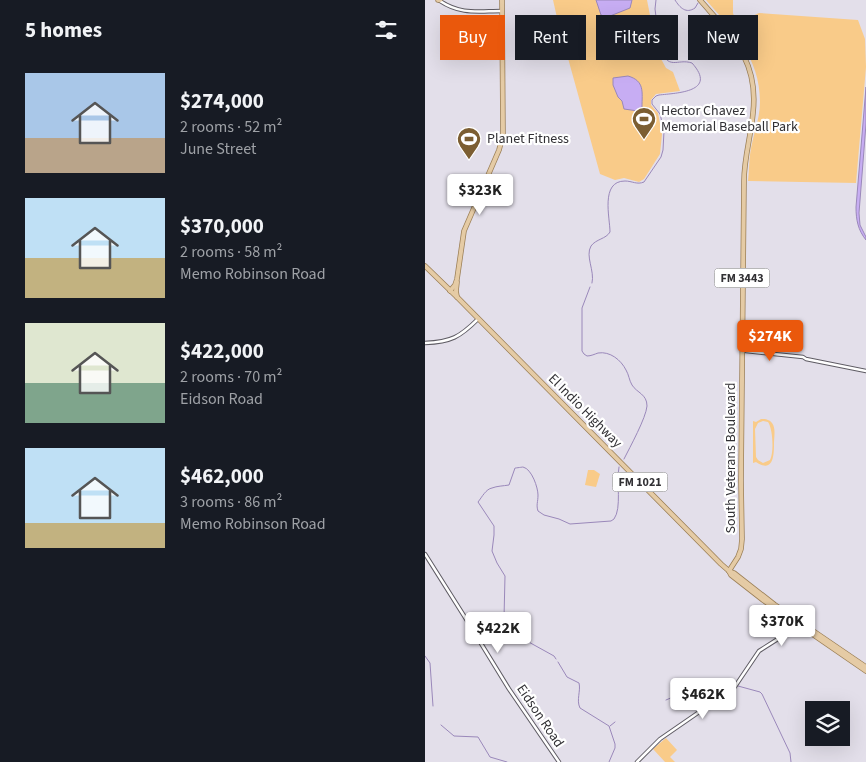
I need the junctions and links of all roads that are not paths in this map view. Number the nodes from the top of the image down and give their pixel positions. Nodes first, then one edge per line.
1 (439, 0) edge
2 (502, 0) edge
3 (701, 0) edge
4 (503, 11) junction
5 (425, 266) edge
6 (457, 279) junction
7 (450, 291) junction
8 (457, 297) junction
9 (478, 319) junction
10 (425, 343) edge
11 (742, 349) junction
12 (866, 371) edge
13 (425, 554) edge
14 (736, 560) junction
15 (721, 564) junction
16 (729, 571) junction
17 (796, 621) junction
18 (866, 669) edge
19 (559, 762) edge
20 (637, 762) edge

1 - 4 street
2 - 4 main road
3 - 11 main road, South Veterans Boulevard / FM 3443
4 - 6 main road
5 - 7 main road, El Indio Highway / FM 1021
6 - 7 main road
6 - 8 main road
7 - 8 main road, El Indio Highway / FM 1021
8 - 9 main road, El Indio Highway / FM 1021
9 - 10 street
9 - 15 main road, El Indio Highway / FM 1021
11 - 12 street
11 - 14 main road, South Veterans Boulevard / FM 3443
13 - 19 street, Eidson Road
14 - 15 main road
14 - 16 main road, South Veterans Boulevard / FM 3443
15 - 16 main road, El Indio Highway / FM 1021
16 - 17 main road, El Indio Highway / FM 1021
17 - 18 main road, El Indio Highway / FM 1021
17 - 20 street

